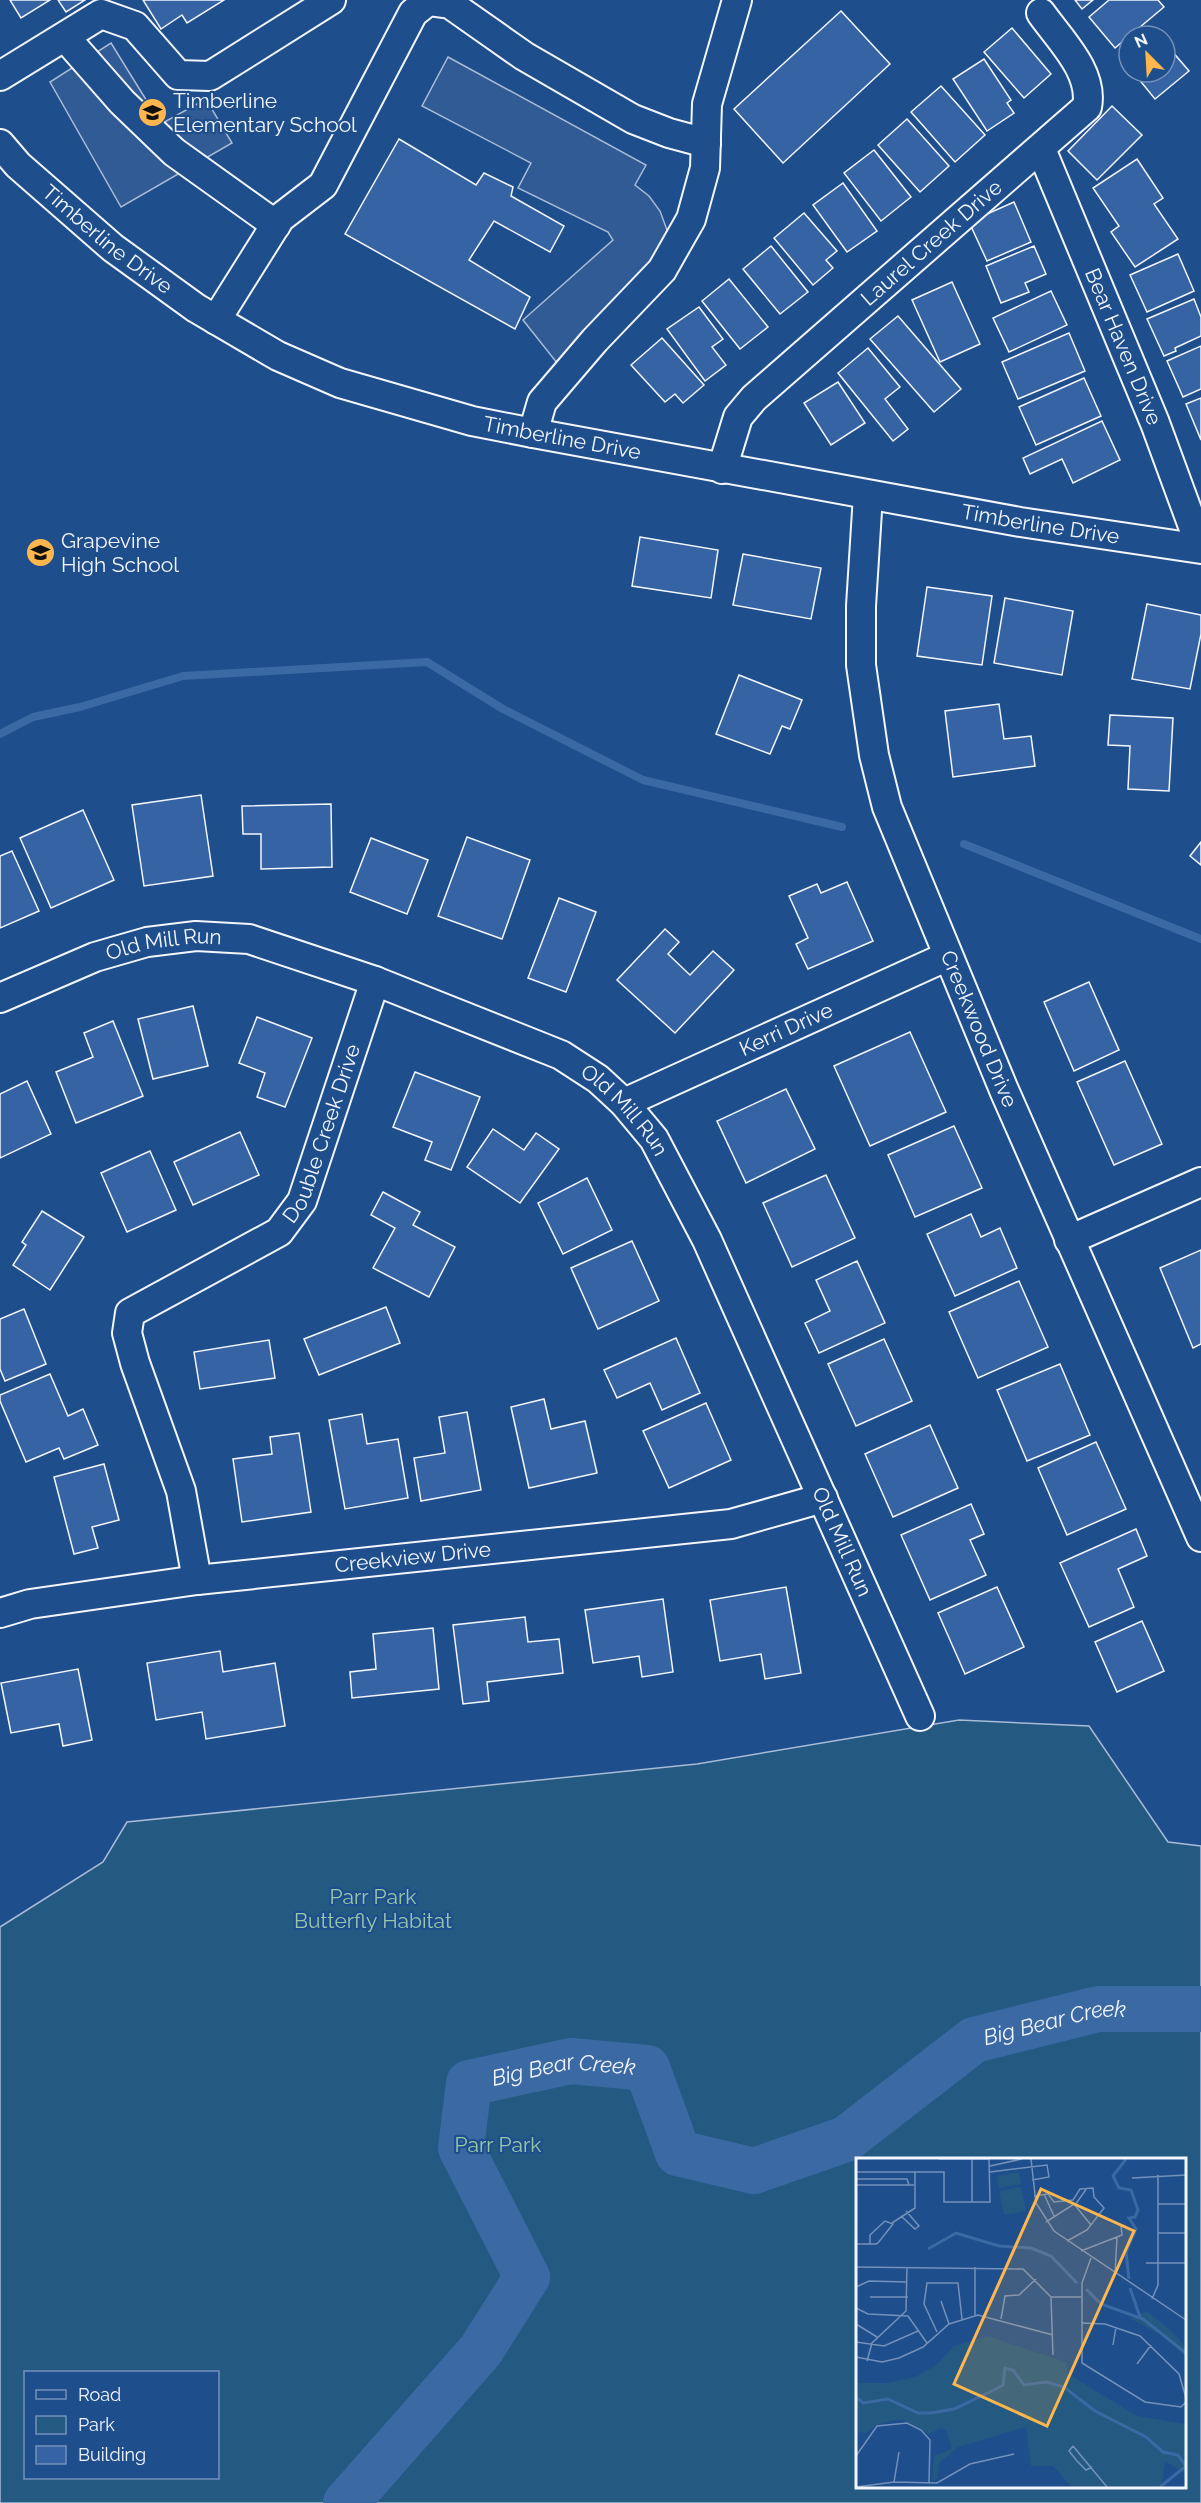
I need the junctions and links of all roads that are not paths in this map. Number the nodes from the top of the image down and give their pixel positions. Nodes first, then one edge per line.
1 (331, 0) edge
2 (737, 0) edge
3 (451, 2) edge
4 (1041, 13) dead end
5 (65, 37) junction
6 (0, 76) edge
7 (706, 143) junction
8 (0, 144) edge
9 (1041, 149) junction
10 (276, 225) junction
11 (216, 320) junction
12 (533, 433) junction
13 (722, 469) junction
14 (868, 495) junction
15 (1201, 548) edge
16 (948, 956) junction
17 (375, 981) junction
18 (0, 998) edge
19 (624, 1103) junction
20 (1201, 1182) edge
21 (1069, 1240) junction
22 (823, 1498) junction
23 (1201, 1537) edge
24 (197, 1580) junction
25 (0, 1613) edge
26 (920, 1716) dead end

1 - 5 street
2 - 7 street
3 - 7 street
3 - 10 street
4 - 9 street, Laurel Creek Drive
5 - 6 street
5 - 10 street
7 - 12 street
8 - 11 street, Timberline Drive
9 - 13 street, Laurel Creek Drive
9 - 15 street, Bear Haven Drive
10 - 11 street
11 - 12 street, Timberline Drive
12 - 13 street, Timberline Drive
13 - 14 street, Timberline Drive
14 - 15 street, Timberline Drive
14 - 16 street, Creekwood Drive
16 - 19 street, Kerri Drive
16 - 21 street, Creekwood Drive
17 - 18 street, Old Mill Run
17 - 19 street, Old Mill Run
17 - 24 street, Double Creek Drive
19 - 22 street, Old Mill Run
20 - 21 street
21 - 23 street, Creekwood Drive
22 - 24 street, Creekview Drive
22 - 26 street, Old Mill Run
24 - 25 street, Creekview Drive

